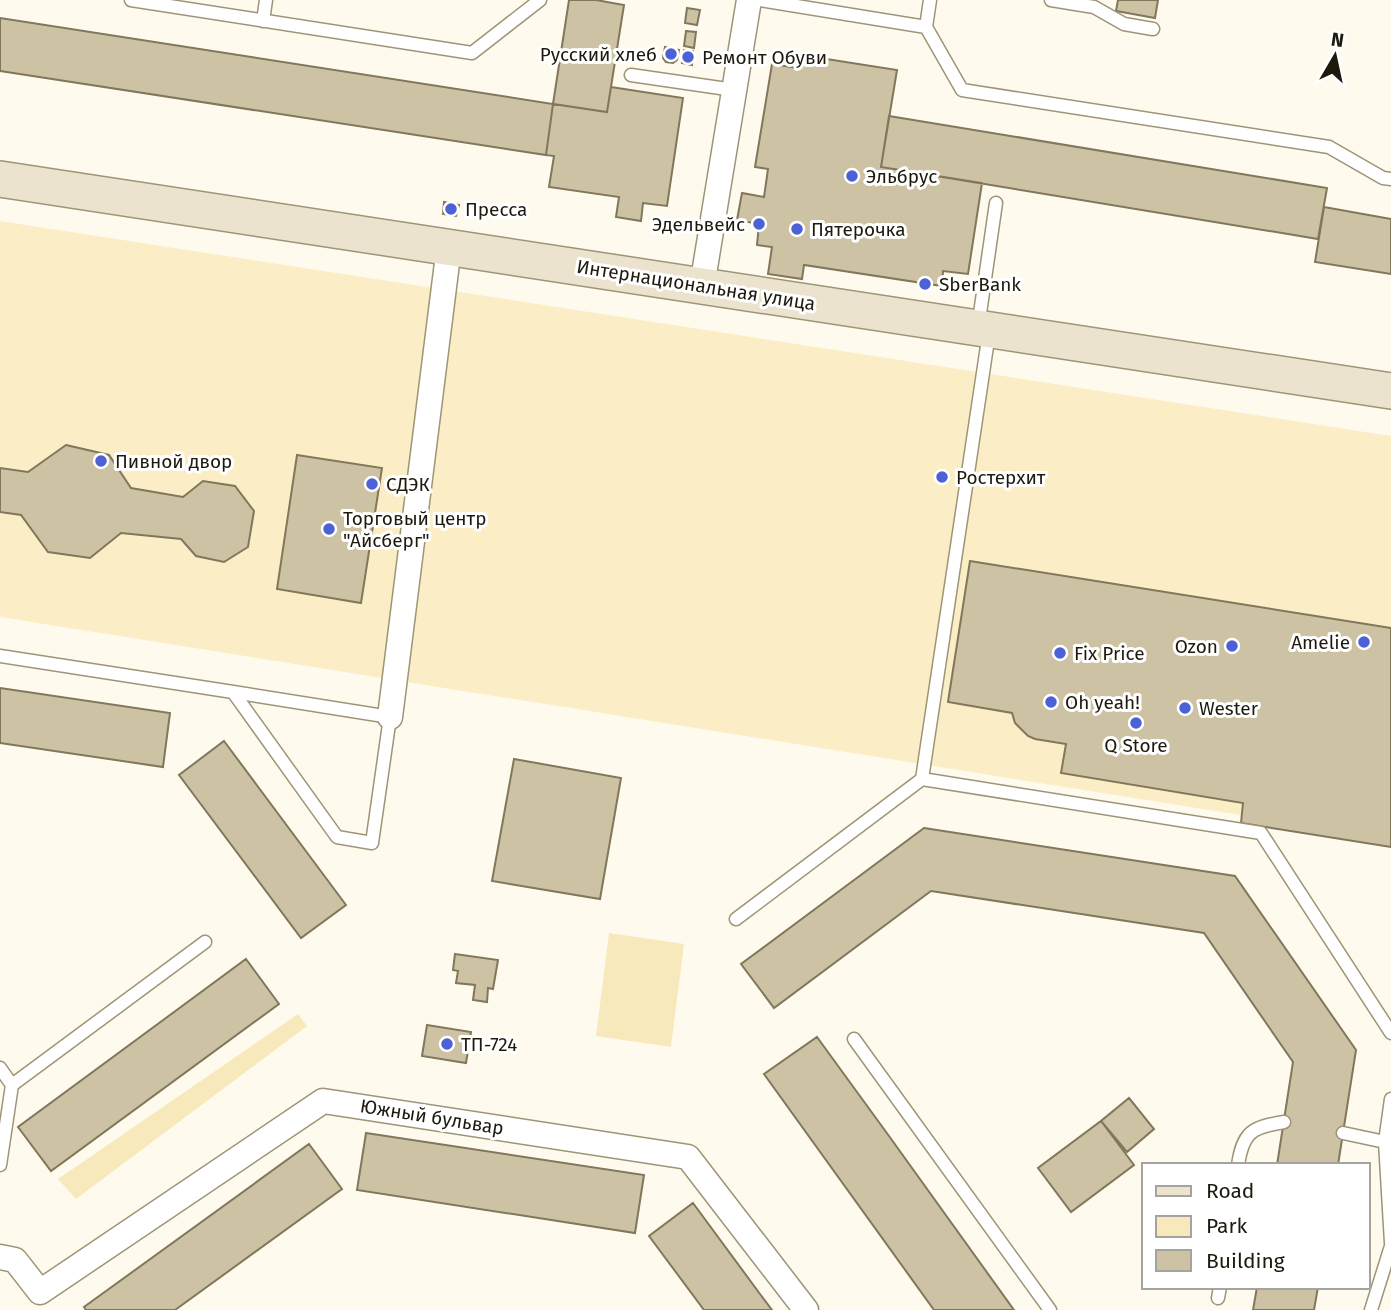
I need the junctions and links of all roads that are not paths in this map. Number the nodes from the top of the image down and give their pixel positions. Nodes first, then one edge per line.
1 (131, 0) edge
2 (266, 0) edge
3 (540, 0) edge
4 (749, 0) edge
5 (760, 0) edge
6 (930, 0) edge
7 (1051, 0) edge
8 (263, 21) junction
9 (926, 27) junction
10 (1153, 29) dead end
11 (631, 75) dead end
12 (734, 90) junction
13 (0, 179) edge
14 (1391, 179) edge
15 (996, 203) dead end
16 (449, 247) junction
17 (702, 286) junction
18 (984, 329) junction
19 (1391, 391) edge
20 (0, 656) edge
21 (233, 692) junction
22 (390, 717) junction
23 (922, 779) junction
24 (736, 919) dead end
25 (205, 942) dead end
26 (1391, 1033) edge
27 (854, 1039) dead end
28 (0, 1068) edge
29 (12, 1085) junction
30 (1391, 1099) edge
31 (1284, 1122) dead end
32 (1343, 1133) dead end
33 (1385, 1142) junction
34 (1238, 1163) edge
35 (0, 1165) edge
36 (0, 1240) edge
37 (1391, 1245) edge
38 (7, 1259) edge
39 (39, 1301) edge
40 (806, 1310) edge
41 (1050, 1310) edge
42 (1371, 1310) edge

1 - 8 lane
2 - 8 lane
3 - 8 lane
4 - 12 street
5 - 9 lane
6 - 9 lane
7 - 10 lane
9 - 14 lane
11 - 12 lane
12 - 17 street
13 - 16 main road, Интернациональная улица
15 - 18 lane
16 - 17 main road, Интернациональная улица
16 - 22 street
17 - 18 main road, Интернациональная улица
18 - 19 main road, Интернациональная улица
18 - 23 lane
20 - 21 lane
21 - 22 lane
21 - 22 lane
23 - 24 lane
23 - 26 lane
25 - 29 lane
27 - 41 lane
28 - 29 lane
29 - 35 lane
30 - 33 lane
31 - 34 lane
32 - 33 lane
33 - 37 lane
36 - 38 lane
37 - 42 lane
38 - 39 street, Южный бульвар
39 - 40 street, Южный бульвар

